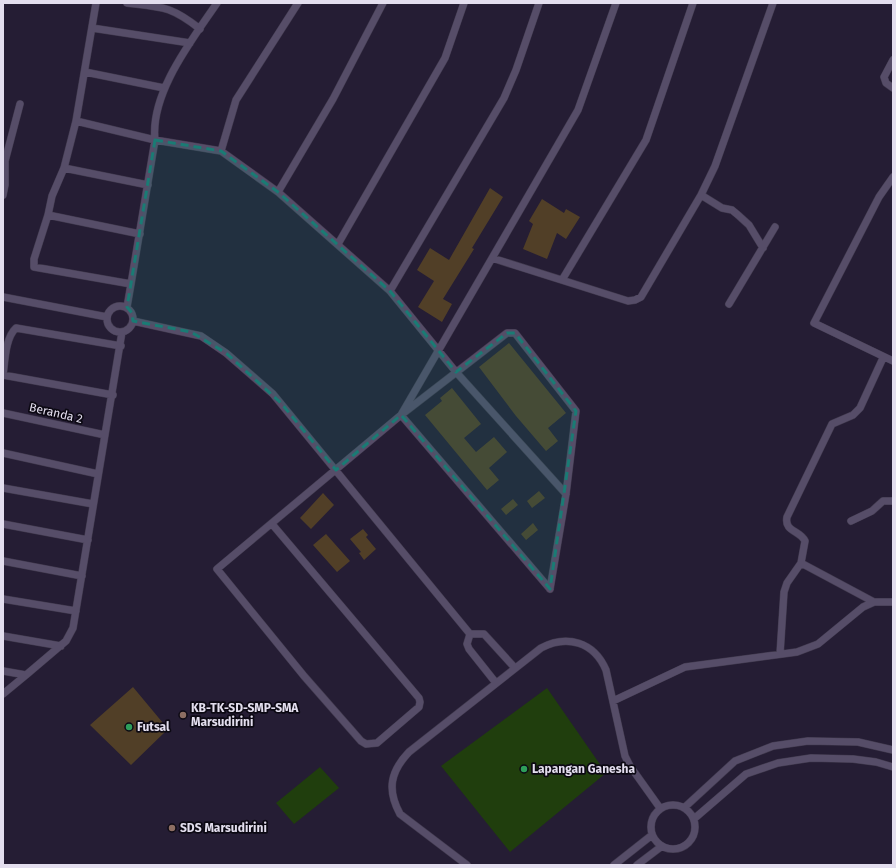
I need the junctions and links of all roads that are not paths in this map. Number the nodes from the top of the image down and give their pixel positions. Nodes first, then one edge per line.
1 (96, 3) edge
2 (127, 3) edge
3 (217, 3) edge
4 (298, 3) edge
5 (384, 3) edge
6 (464, 3) edge
7 (539, 3) edge
8 (616, 3) edge
9 (693, 3) edge
10 (773, 3) edge
11 (92, 28) junction
12 (200, 29) junction
13 (190, 43) junction
14 (893, 60) edge
15 (84, 72) junction
16 (164, 88) junction
17 (893, 88) edge
18 (20, 104) dead end
19 (76, 121) junction
20 (155, 140) junction
21 (221, 151) junction
22 (64, 168) junction
23 (893, 177) edge
24 (148, 185) junction
25 (278, 192) junction
26 (3, 195) edge
27 (701, 195) junction
28 (48, 215) junction
29 (775, 227) dead end
30 (140, 234) junction
31 (338, 244) junction
32 (763, 248) junction
33 (492, 258) junction
34 (562, 280) junction
35 (131, 284) junction
36 (390, 291) junction
37 (3, 297) edge
38 (729, 304) dead end
39 (127, 307) junction
40 (107, 316) junction
41 (134, 321) junction
42 (122, 332) junction
43 (121, 346) junction
44 (438, 349) junction
45 (884, 358) junction
46 (893, 361) edge
47 (456, 372) junction
48 (3, 375) edge
49 (113, 395) junction
50 (3, 413) edge
51 (401, 415) junction
52 (105, 435) junction
53 (3, 453) edge
54 (336, 470) junction
55 (98, 474) junction
56 (3, 488) edge
57 (566, 494) junction
58 (893, 501) edge
59 (93, 504) junction
60 (851, 521) dead end
61 (3, 524) edge
62 (272, 524) junction
63 (88, 540) junction
64 (3, 561) edge
65 (801, 563) junction
66 (82, 576) junction
67 (3, 599) edge
68 (874, 602) junction
69 (893, 602) edge
70 (76, 611) junction
71 (470, 634) junction
72 (3, 636) edge
73 (60, 646) junction
74 (780, 654) junction
75 (515, 668) junction
76 (3, 671) edge
77 (26, 675) junction
78 (496, 683) junction
79 (3, 694) edge
80 (613, 701) junction
81 (893, 750) edge
82 (893, 767) edge
83 (685, 807) junction
84 (660, 808) junction
85 (695, 818) junction
86 (652, 835) junction
87 (662, 846) junction
88 (466, 865) edge
89 (614, 865) edge
90 (637, 865) edge

1 - 11 street
2 - 12 street
3 - 12 street
4 - 21 street
5 - 25 street
6 - 31 street
7 - 36 street
8 - 33 street
9 - 34 street
10 - 27 street
11 - 13 street
11 - 15 street
12 - 13 street
13 - 16 street
14 - 17 street
15 - 16 street
15 - 19 street
16 - 20 street
18 - 26 street
19 - 20 street
19 - 22 street
20 - 21 street
20 - 24 street
21 - 25 street
22 - 24 street
22 - 28 street
23 - 45 street
24 - 30 street
25 - 31 street
27 - 32 street
27 - 34 street
28 - 30 street
28 - 35 street
29 - 32 street
30 - 35 street
31 - 36 street
32 - 38 street
33 - 34 street
33 - 44 street
35 - 39 street
36 - 44 street
37 - 40 street
39 - 40 street
39 - 41 street
40 - 42 street
41 - 42 street
41 - 54 street
42 - 43 street
43 - 48 street
43 - 49 street
44 - 47 street
44 - 51 street
45 - 46 street
45 - 65 street
47 - 51 street
47 - 57 street
47 - 57 street
48 - 49 street
49 - 52 street
50 - 52 street, Beranda 2
51 - 54 street
51 - 57 street
52 - 55 street
53 - 55 street
54 - 62 street
54 - 71 street
55 - 59 street
56 - 59 street
58 - 60 street
59 - 63 street
61 - 63 street
62 - 62 street
63 - 66 street
64 - 66 street
65 - 68 street
65 - 74 street
66 - 70 street
67 - 70 street
68 - 69 street
68 - 74 street
70 - 73 street
71 - 75 street
71 - 78 street
72 - 73 street
73 - 77 street
74 - 80 street
75 - 78 street
75 - 80 street
76 - 77 street
77 - 79 street
78 - 88 street
80 - 84 street
81 - 83 street
82 - 85 street
83 - 84 street
83 - 85 street
84 - 86 street
85 - 87 street
86 - 87 street
86 - 89 street
87 - 90 street

